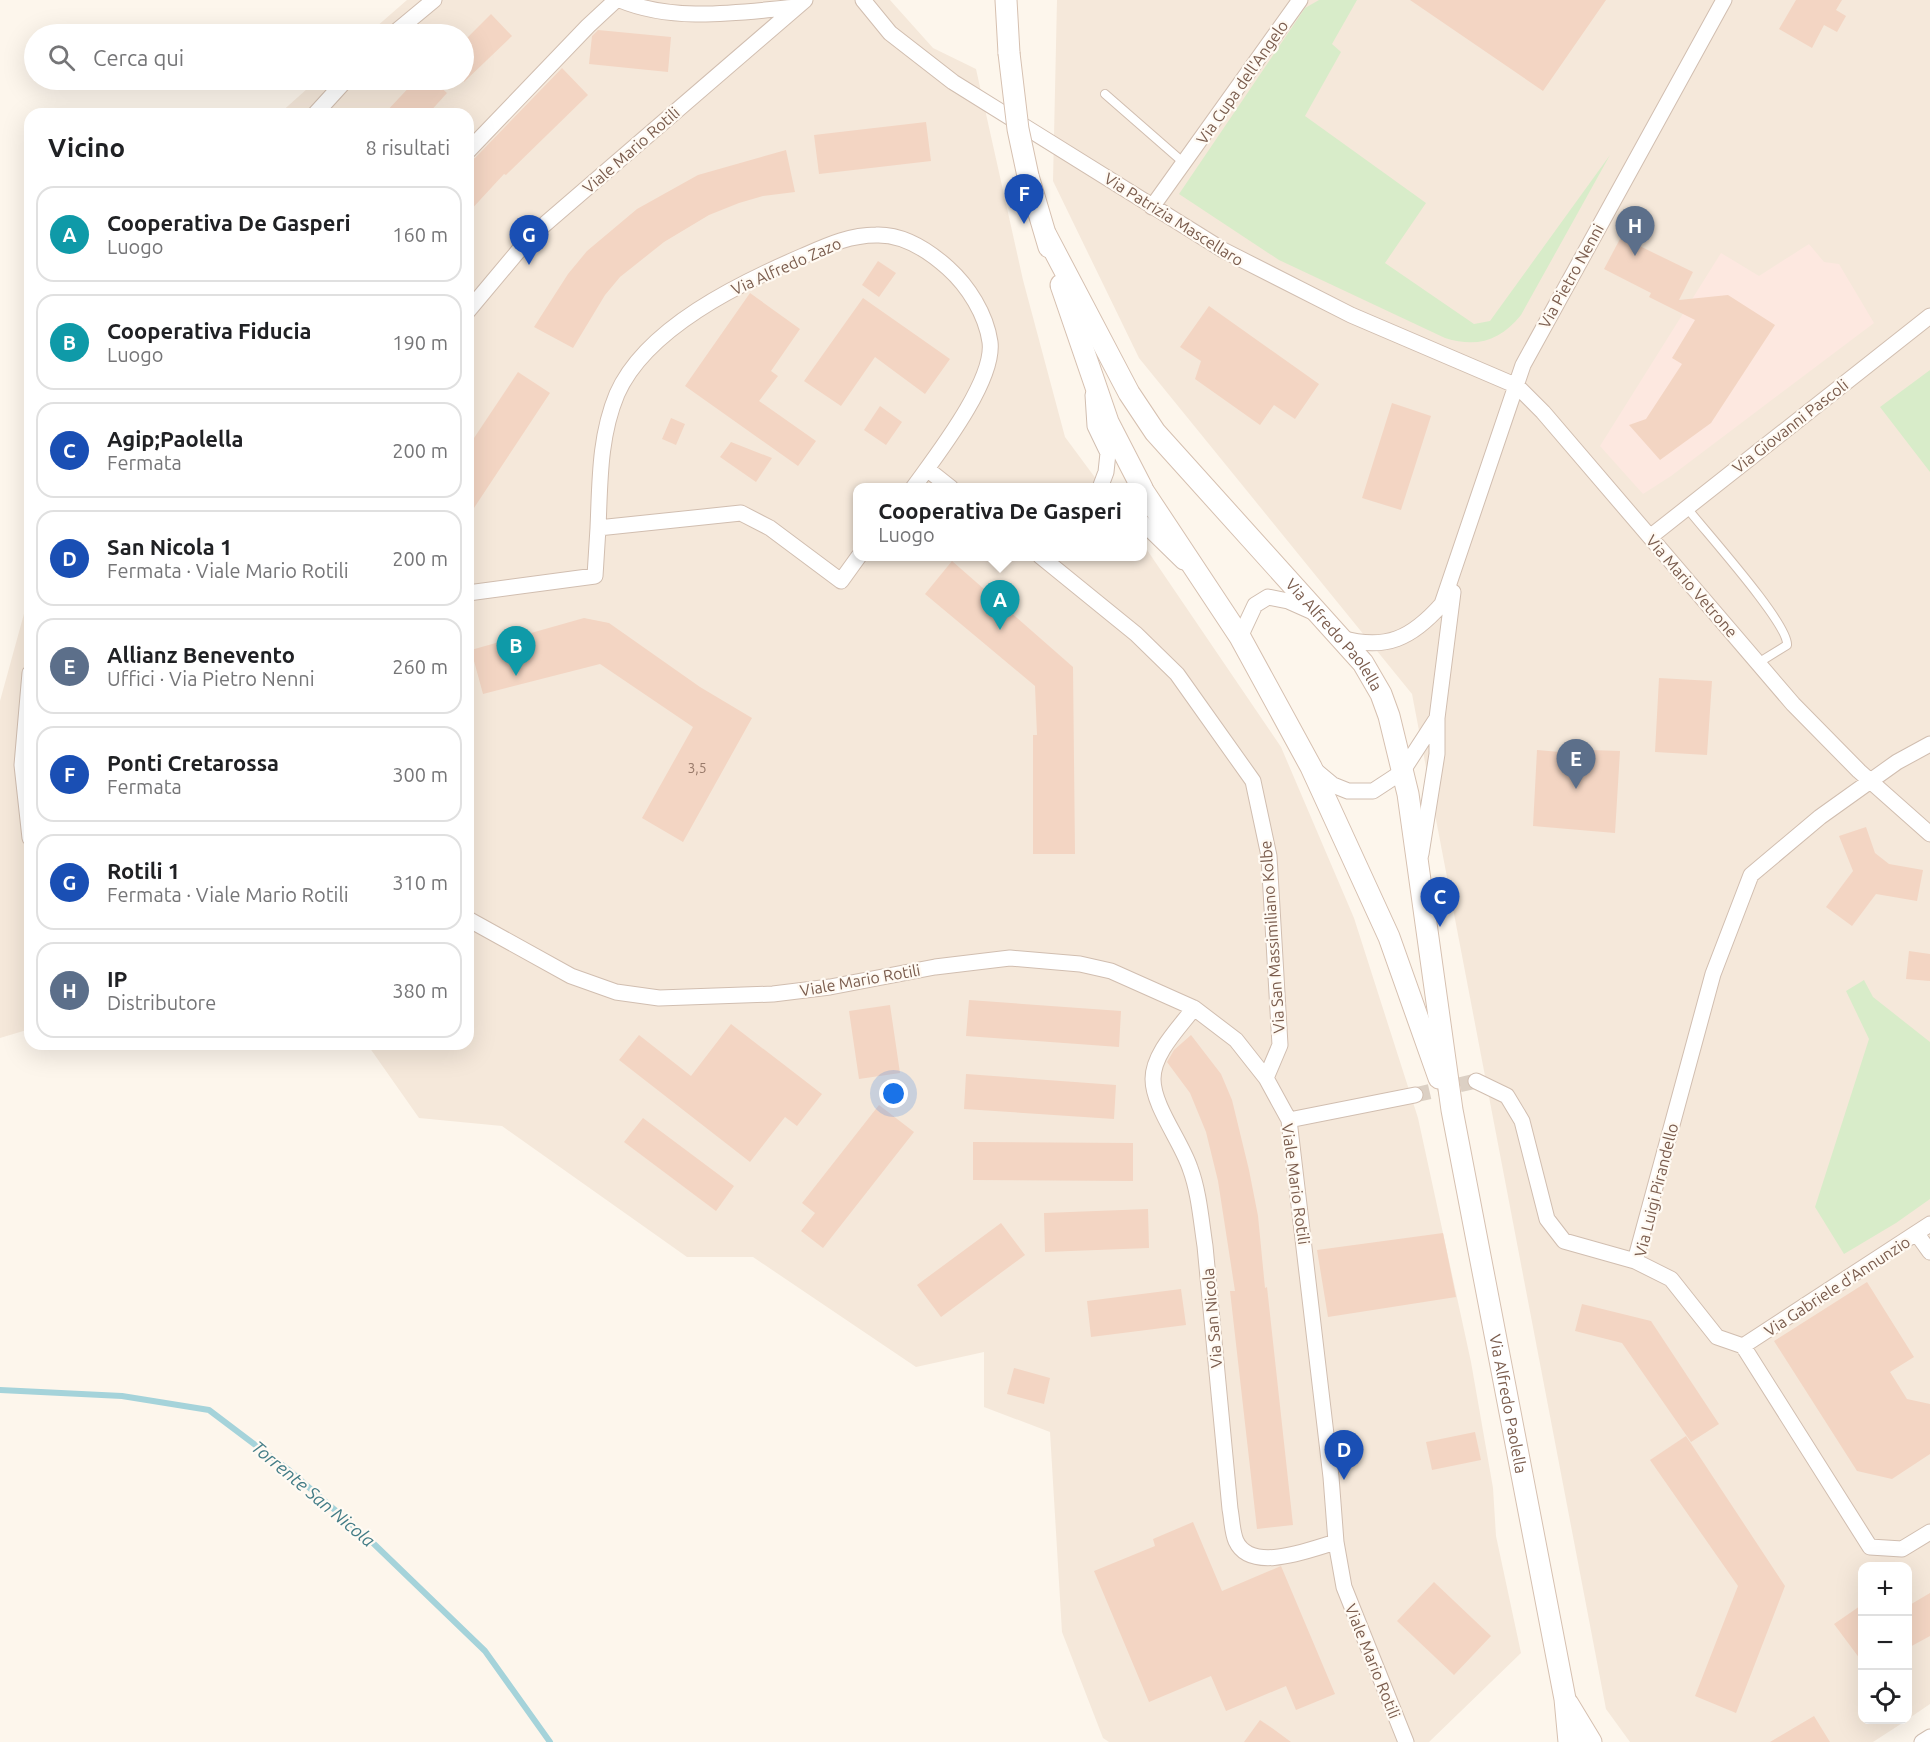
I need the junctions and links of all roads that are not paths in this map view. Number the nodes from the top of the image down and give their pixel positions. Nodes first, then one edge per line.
1 (434, 0) edge
2 (618, 0) edge
3 (863, 0) edge
4 (1006, 0) edge
5 (1300, 0) edge
6 (1724, 0) edge
7 (801, 3) edge
8 (405, 24) edge
9 (337, 90) edge
10 (1105, 94) dead end
11 (320, 108) edge
12 (474, 145) edge
13 (1184, 163) junction
14 (1152, 207) junction
15 (1046, 235) junction
16 (474, 303) edge
17 (1930, 316) edge
18 (1092, 380) junction
19 (1517, 386) junction
20 (927, 469) junction
21 (917, 483) edge
22 (945, 483) edge
23 (1102, 483) edge
24 (1139, 483) edge
25 (1147, 496) edge
26 (1687, 508) junction
27 (1147, 526) edge
28 (598, 528) junction
29 (1650, 537) junction
30 (856, 561) edge
31 (1052, 561) edge
32 (1456, 568) junction
33 (1210, 590) junction
34 (474, 592) edge
35 (1318, 615) junction
36 (1240, 637) junction
37 (1338, 637) junction
38 (1758, 663) junction
39 (1437, 718) junction
40 (24, 742) edge
41 (1930, 744) edge
42 (1311, 767) junction
43 (1402, 772) junction
44 (1871, 782) junction
45 (24, 783) edge
46 (1930, 834) edge
47 (1418, 875) junction
48 (474, 921) edge
49 (1194, 1008) junction
50 (1266, 1078) junction
51 (1476, 1081) tunnel mouth
52 (1415, 1095) tunnel mouth
53 (1452, 1110) junction
54 (1289, 1120) junction
55 (1930, 1224) edge
56 (1917, 1234) junction
57 (1930, 1252) edge
58 (1635, 1261) junction
59 (1743, 1346) junction
60 (1930, 1532) edge
61 (1336, 1542) junction
62 (1565, 1699) junction
63 (1930, 1737) edge
64 (1406, 1742) edge
65 (1569, 1742) edge
66 (1591, 1742) edge
67 (1922, 1742) edge

1 - 8 street
2 - 7 street
2 - 12 street
3 - 14 street, Via Patrizia Mascellaro
4 - 15 main road, Via Alfredo Paolella, bridge
5 - 13 street, Via Cupa dell'Angelo
6 - 19 street, Via Pietro Nenni
7 - 16 street, Viale Mario Rotili
9 - 11 street
10 - 13 lane
13 - 14 street, Via Cupa dell'Angelo
14 - 19 street, Via Patrizia Mascellaro
15 - 18 main road, Via Alfredo Paolella
15 - 35 main road, Via Alfredo Paolella
17 - 26 street, Via Giovanni Pascoli
18 - 23 street
18 - 24 main road, Via Alfredo Paolella
19 - 29 street, Via Mario Vetrone
19 - 32 street, Via Pietro Nenni
20 - 21 street, Via Alfredo Zazo
20 - 22 street
20 - 28 street, Via Alfredo Zazo
25 - 33 main road, Via Alfredo Paolella
26 - 29 street, Via Giovanni Pascoli
26 - 38 lane
27 - 33 street
28 - 30 street
28 - 34 street, Via Alfredo Zazo
29 - 38 street, Via Mario Vetrone
31 - 50 street, Via San Massimiliano Kolbe
32 - 37 street, Via Pietro Nenni
32 - 39 street, Via Pietro Nenni
33 - 36 main road, Via Alfredo Paolella
35 - 36 street
35 - 37 main road, Via Alfredo Paolella
36 - 42 main road, Via Alfredo Paolella
37 - 43 main road, Via Alfredo Paolella
38 - 44 street, Via Mario Vetrone
39 - 43 street, Via Pietro Nenni
39 - 47 street
40 - 45 street
41 - 44 street, Via Luigi Pirandello
42 - 43 street
42 - 53 main road, Via Alfredo Paolella
43 - 47 main road, Via Alfredo Paolella
44 - 46 street, Via Mario Vetrone
44 - 58 street, Via Luigi Pirandello
47 - 53 main road, Via Alfredo Paolella
48 - 49 street, Viale Mario Rotili
49 - 50 street, Viale Mario Rotili
49 - 61 street, Via San Nicola
50 - 54 street, Viale Mario Rotili
51 - 58 street
52 - 54 street
53 - 62 main road, Via Alfredo Paolella
54 - 61 street, Viale Mario Rotili
55 - 56 street, Via Gabriele d'Annunzio
56 - 57 street
56 - 59 street, Via Gabriele d'Annunzio
58 - 59 street, Via Luigi Pirandello
59 - 60 street
61 - 64 street, Viale Mario Rotili
62 - 65 main road, Via Alfredo Paolella
62 - 66 main road, Via Alfredo Paolella
63 - 67 street

